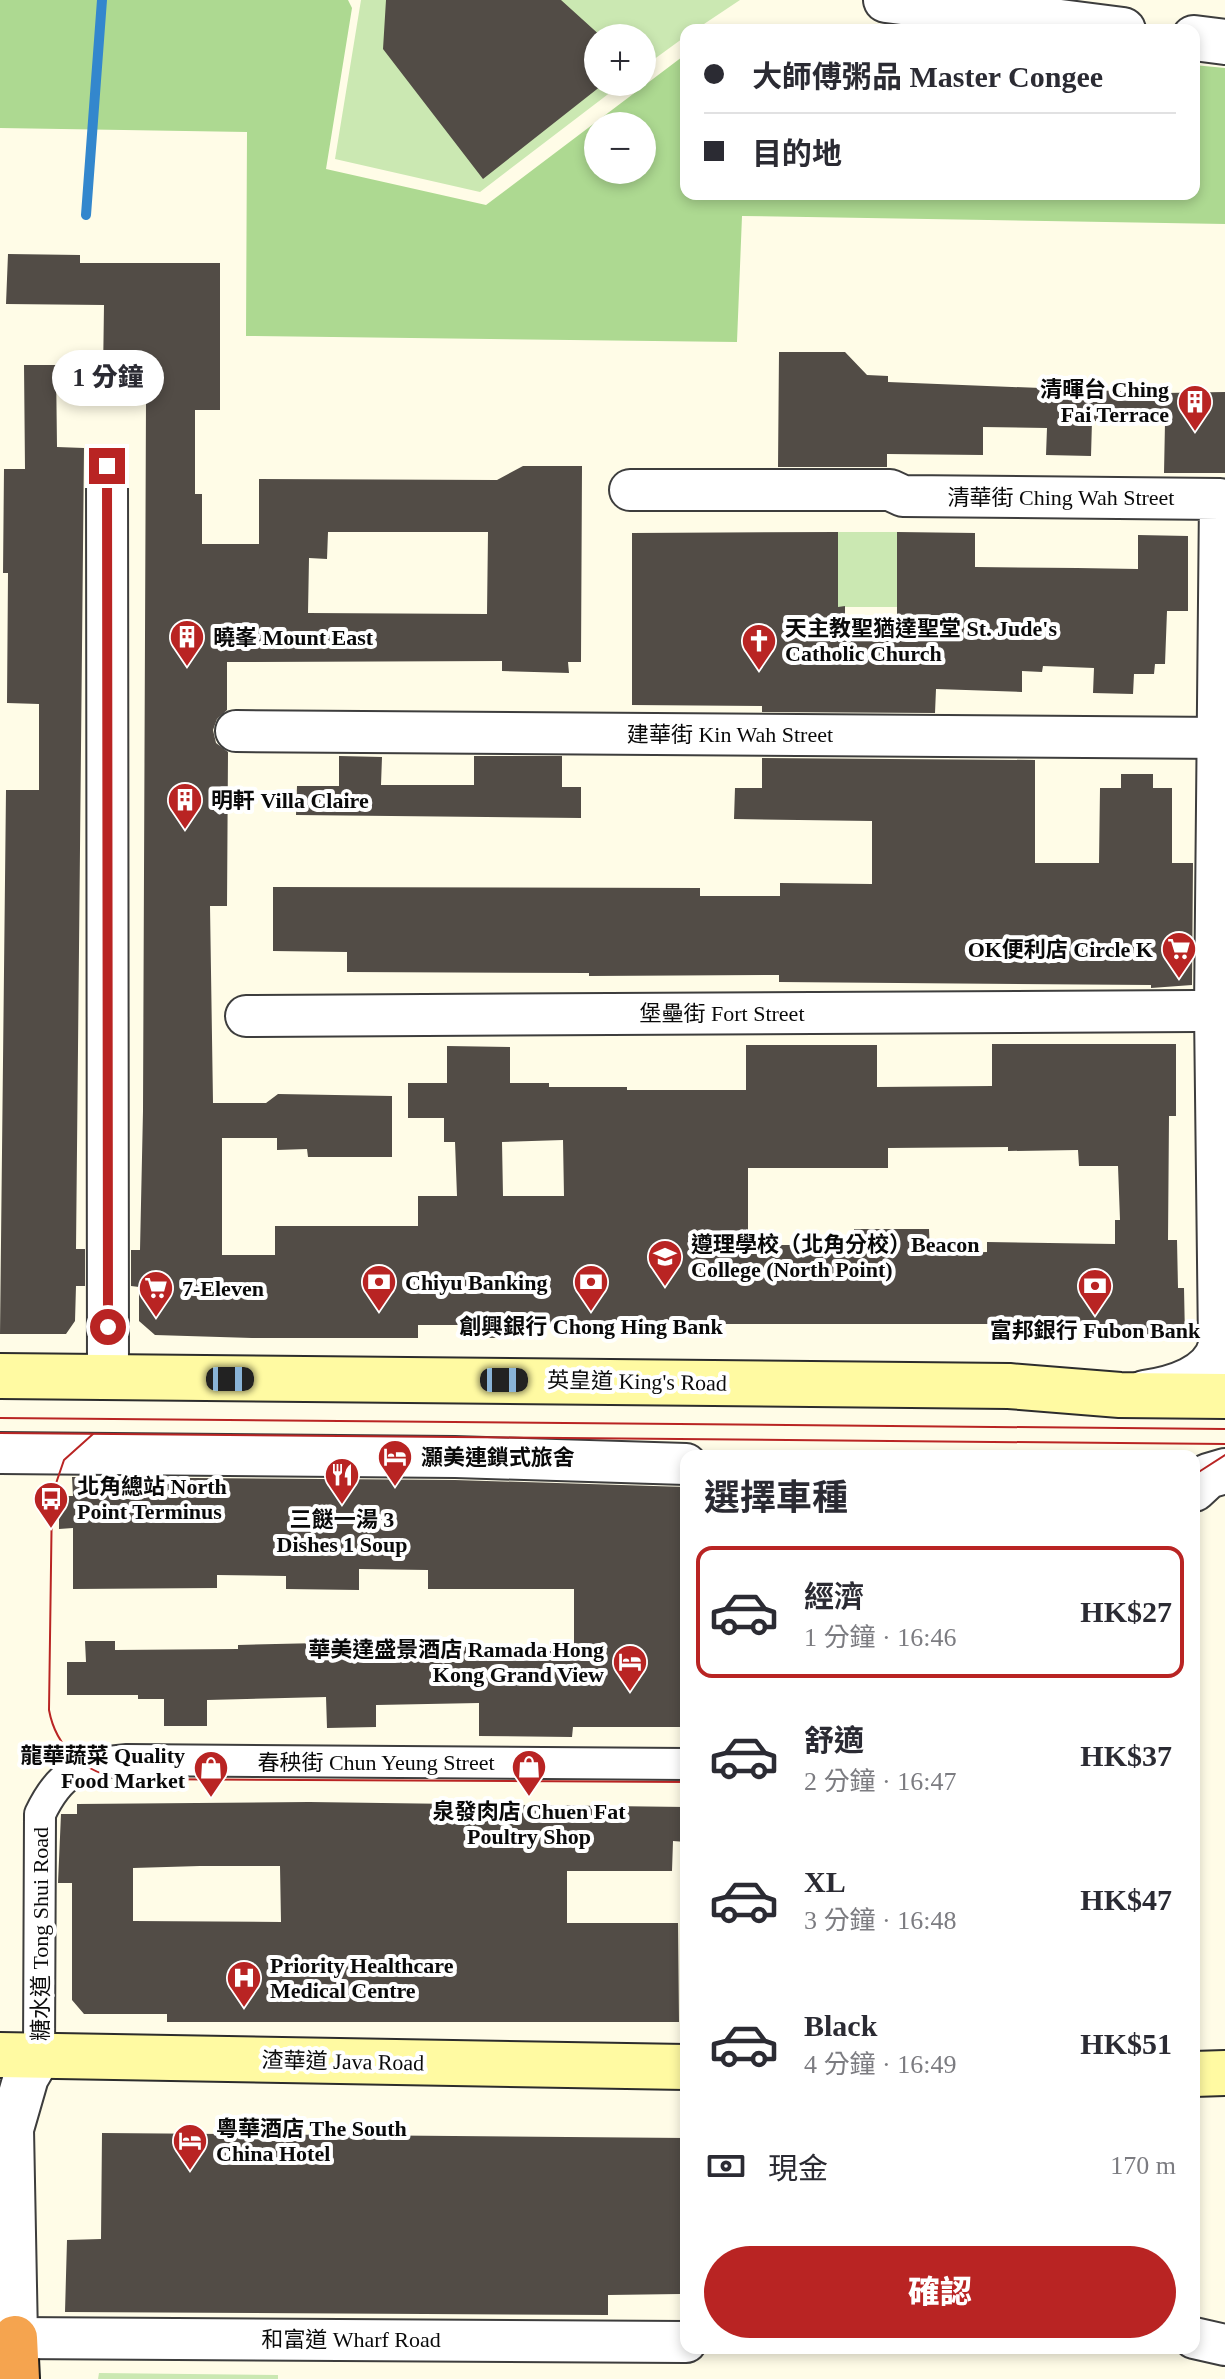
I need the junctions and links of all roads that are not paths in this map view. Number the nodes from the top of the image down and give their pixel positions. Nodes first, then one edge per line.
1 (886, 0) edge
2 (1076, 24) edge
3 (1200, 39) edge
4 (1225, 42) edge
5 (107, 466) dead end
6 (644, 497) dead end
7 (236, 731) dead end
8 (1222, 738) edge
9 (1221, 862) edge
10 (1148, 1011) dead end
11 (1212, 1011) edge
12 (246, 1016) dead end
13 (0, 1376) edge
14 (108, 1378) junction
15 (1120, 1395) junction
16 (1225, 1396) edge
17 (0, 1453) edge
18 (680, 1464) edge
19 (1200, 1466) edge
20 (1225, 1468) edge
21 (1200, 1483) edge
22 (680, 1764) edge
23 (69, 1775) joint
24 (20, 2055) edge
25 (680, 2067) edge
26 (1225, 2073) edge
27 (1200, 2074) edge
28 (1200, 2339) edge
29 (680, 2342) edge
30 (1225, 2345) edge
31 (16, 2359) edge

1 - 2 street
3 - 4 street
5 - 14 street
6 - 8 street, 清華街 Ching Wah Street
7 - 8 street, 建華街 Kin Wah Street
8 - 9 street
9 - 11 street
10 - 11 street
11 - 12 street, 堡壘街 Fort Street
11 - 15 street
13 - 14 main road, 英皇道 King's Road
14 - 15 main road, 英皇道 King's Road
15 - 16 main road, 英皇道 King's Road
17 - 18 street
19 - 20 street
20 - 21 street
22 - 23 street, 春秧街 Chun Yeung Street
23 - 24 street, 糖水道 Tong Shui Road
24 - 25 main road, 渣華道 Java Road
24 - 31 street, 糖水道 Tong Shui Road
26 - 27 main road
28 - 30 street
29 - 31 street, 和富道 Wharf Road

